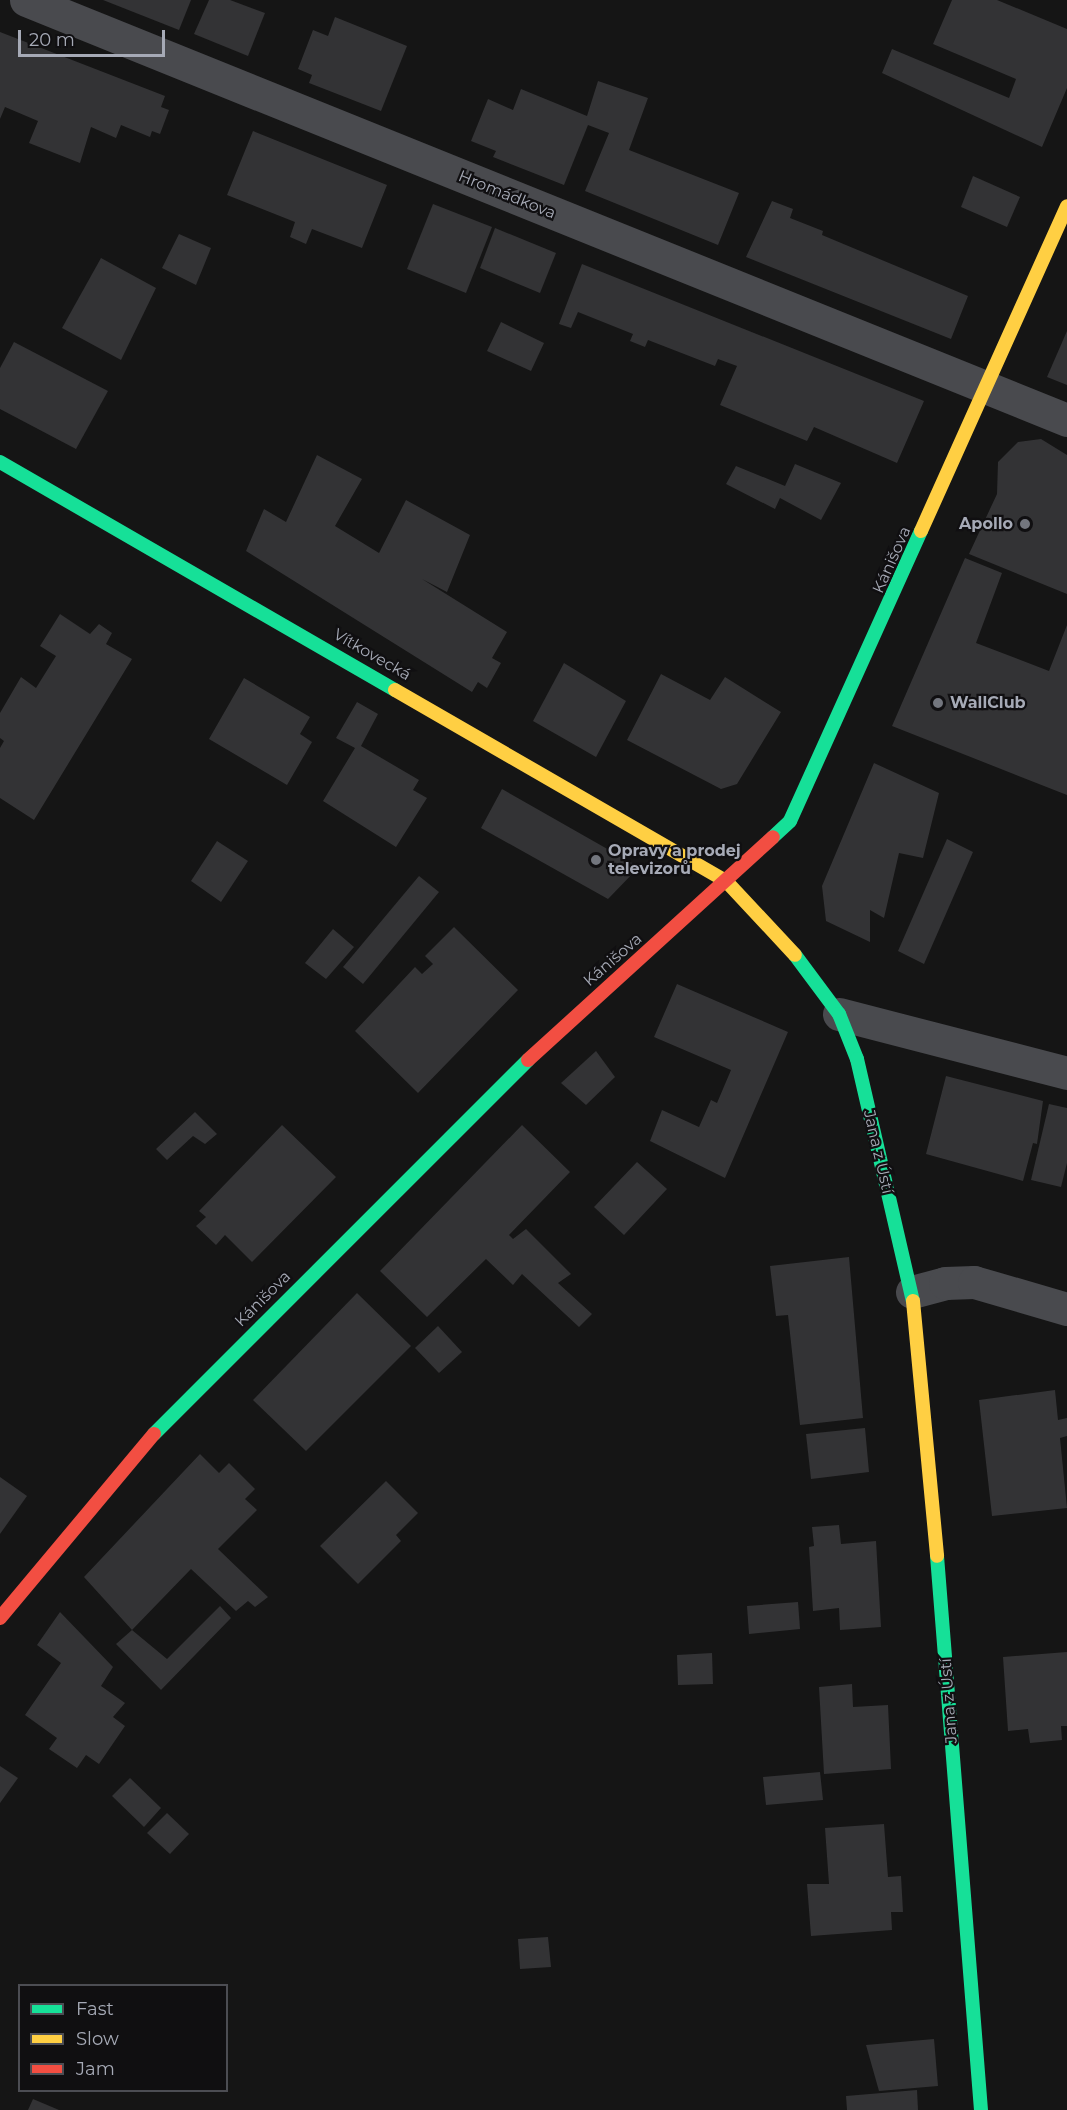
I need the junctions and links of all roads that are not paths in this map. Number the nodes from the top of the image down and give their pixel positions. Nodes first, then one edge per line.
1 (26, 0) edge
2 (1067, 206) edge
3 (988, 389) junction
4 (1067, 420) edge
5 (0, 462) edge
6 (726, 881) junction
7 (839, 1014) junction
8 (1067, 1073) edge
9 (912, 1292) junction
10 (1067, 1309) edge
11 (0, 1618) edge
12 (981, 2110) edge

1 - 3 street, Hromádkova
2 - 3 street, Kánišova
3 - 4 street, Hromádkova
3 - 6 street, Kánišova
5 - 6 street, Vítkovecká
6 - 7 street, Jana z Ústí
6 - 11 street, Kánišova
7 - 8 street
7 - 9 street, Jana z Ústí
9 - 10 street
9 - 12 street, Jana z Ústí

